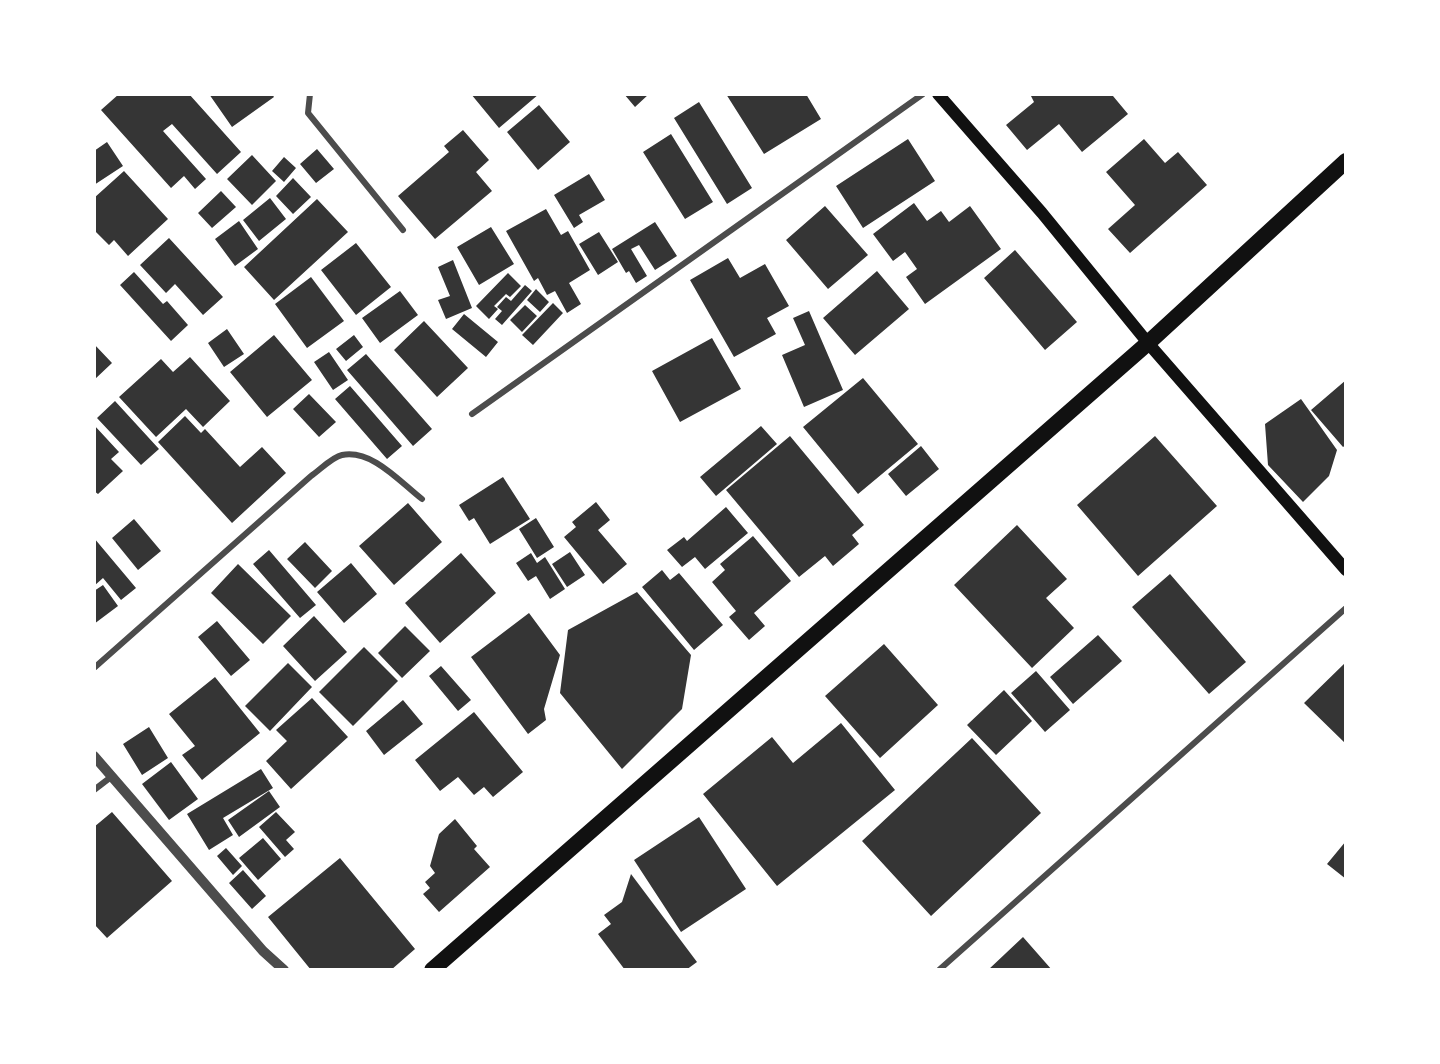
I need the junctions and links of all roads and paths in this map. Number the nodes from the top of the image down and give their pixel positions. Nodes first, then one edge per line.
1 (310, 94) edge
2 (923, 94) edge
3 (938, 94) edge
4 (1346, 161) edge
5 (403, 230) dead end
6 (1148, 343) junction
7 (472, 414) dead end
8 (422, 499) dead end
9 (1346, 570) edge
10 (1346, 608) edge
11 (94, 668) edge
12 (94, 756) edge
13 (111, 777) junction
14 (94, 790) edge
15 (263, 951) junction
16 (272, 969) edge
17 (284, 969) edge
18 (432, 969) edge
19 (939, 969) edge

1 - 5 street
2 - 7 street
3 - 6 main road
4 - 6 highway
6 - 9 main road
6 - 18 highway
8 - 11 street
10 - 19 street
12 - 13 street
13 - 14 street
13 - 15 street
15 - 16 street
15 - 17 street

